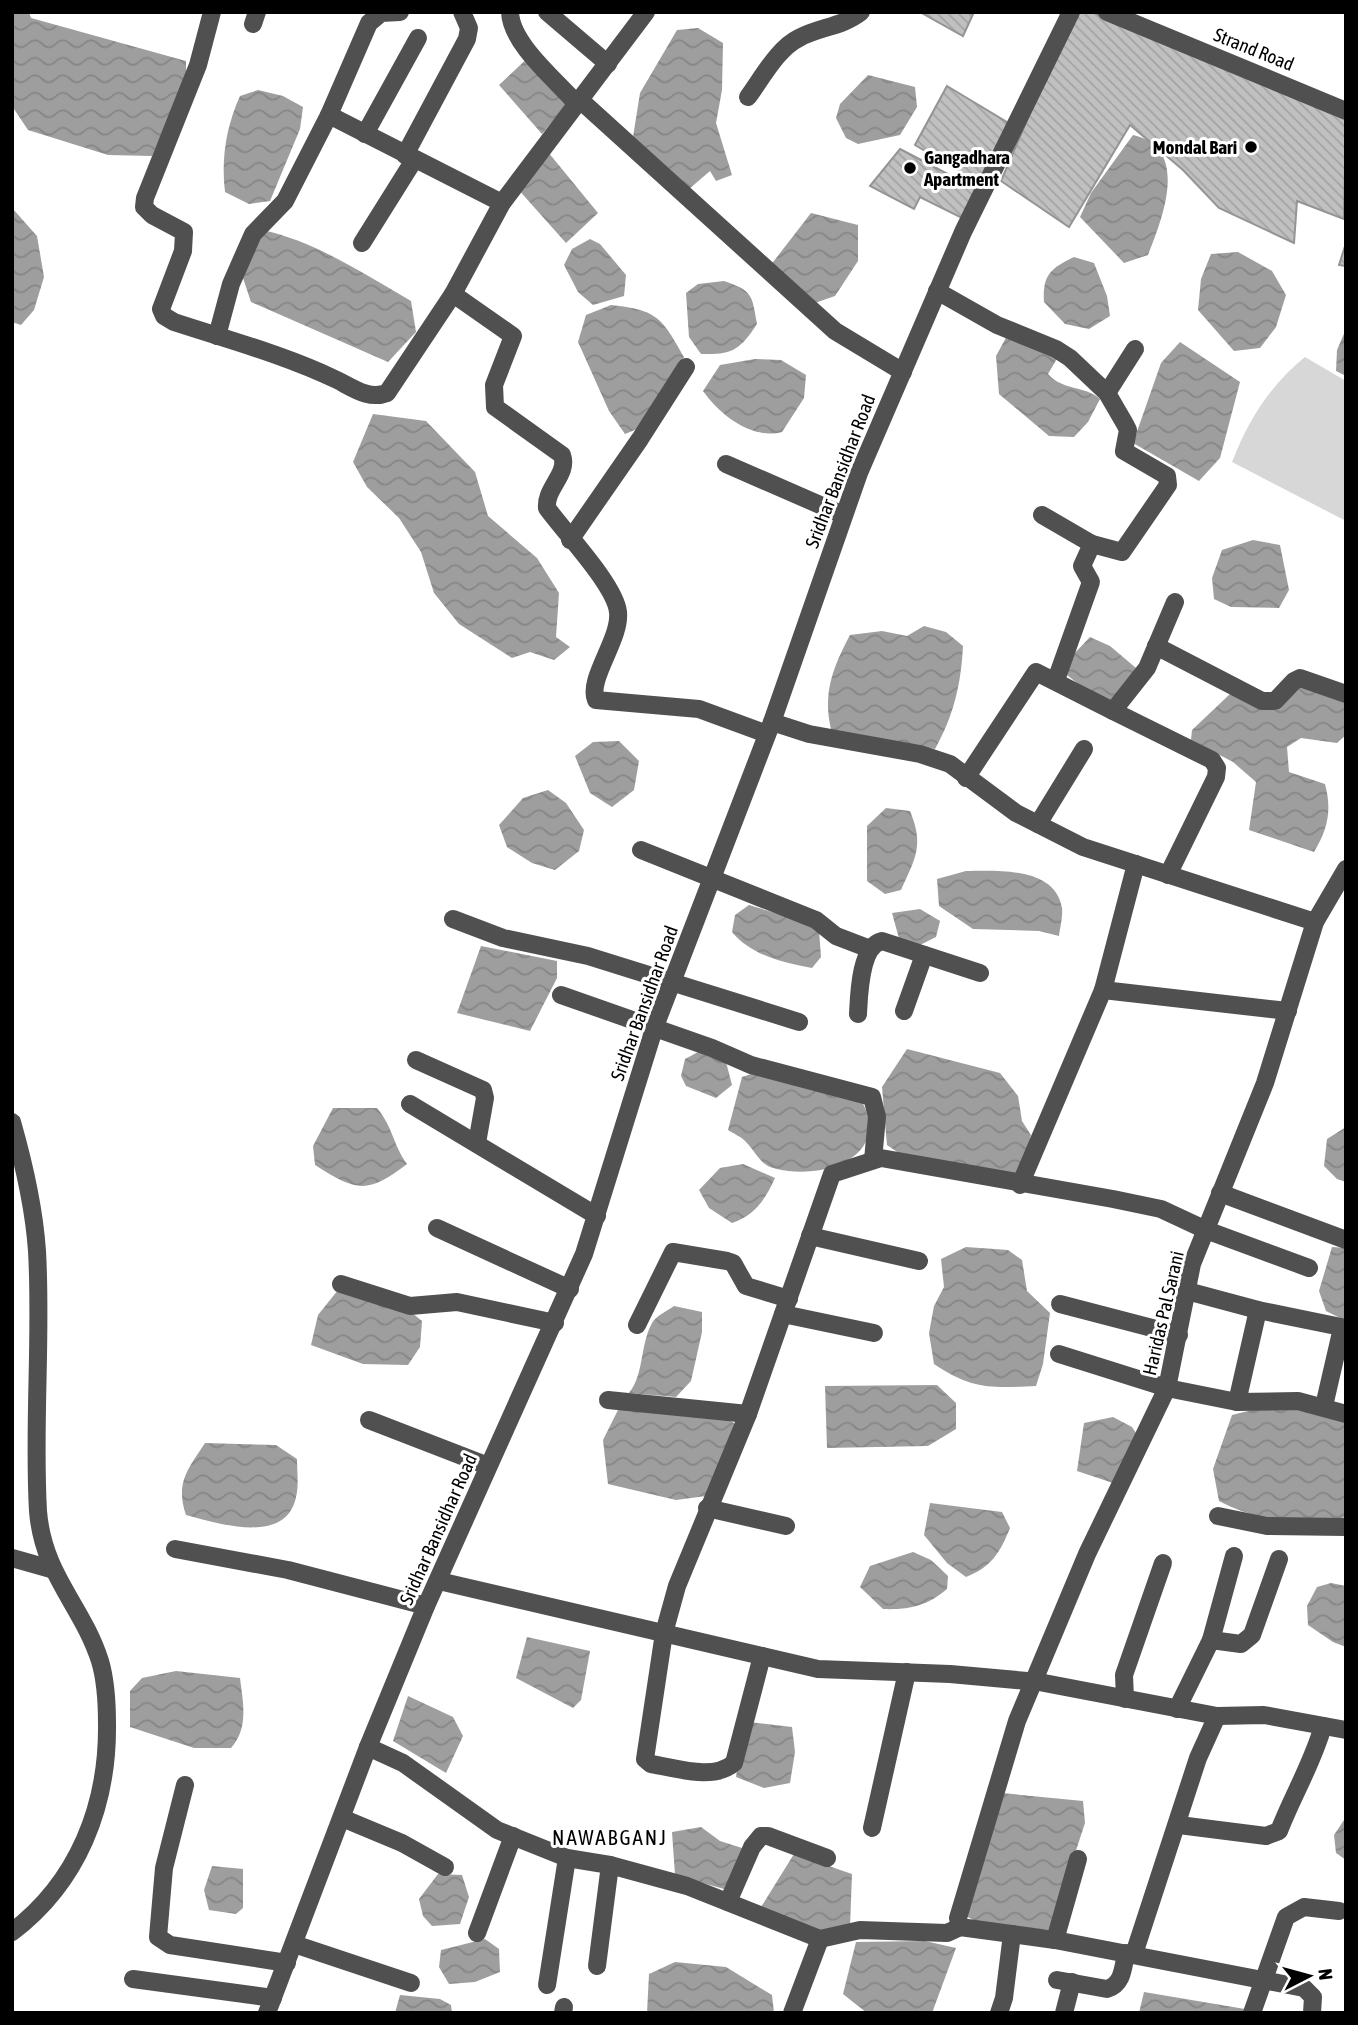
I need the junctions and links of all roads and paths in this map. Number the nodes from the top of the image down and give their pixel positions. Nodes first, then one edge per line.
1 (212, 12) edge
2 (400, 12) edge
3 (462, 12) edge
4 (510, 12) edge
5 (547, 12) edge
6 (646, 12) edge
7 (861, 12) edge
8 (1071, 12) edge
9 (1107, 12) edge
10 (418, 38) dead end
11 (608, 64) junction
12 (748, 97) dead end
13 (578, 101) junction
14 (1346, 111) edge
15 (329, 115) junction
16 (365, 134) junction
17 (410, 157) junction
18 (502, 203) junction
19 (362, 243) dead end
20 (937, 290) junction
21 (453, 294) junction
22 (218, 336) junction
23 (1135, 349) dead end
24 (686, 366) dead end
25 (902, 372) junction
26 (1107, 393) junction
27 (726, 464) dead end
28 (843, 515) junction
29 (1042, 515) dead end
30 (570, 540) junction
31 (1091, 544) junction
32 (1175, 602) dead end
33 (1156, 646) junction
34 (1056, 680) junction
35 (1346, 694) edge
36 (1112, 710) junction
37 (770, 728) junction
38 (1084, 749) dead end
39 (967, 778) junction
40 (1038, 824) junction
41 (641, 850) dead end
42 (1136, 864) junction
43 (1346, 869) edge
44 (1168, 875) junction
45 (713, 877) junction
46 (453, 919) dead end
47 (1315, 922) junction
48 (870, 948) junction
49 (924, 955) junction
50 (980, 973) dead end
51 (671, 983) junction
52 (1103, 990) junction
53 (561, 995) dead end
54 (1288, 1011) junction
55 (904, 1012) dead end
56 (858, 1014) dead end
57 (799, 1022) dead end
58 (654, 1029) junction
59 (416, 1060) dead end
60 (410, 1104) dead end
61 (12, 1122) edge
62 (477, 1143) junction
63 (873, 1160) junction
64 (1020, 1185) junction
65 (1220, 1194) junction
66 (597, 1216) junction
67 (437, 1228) dead end
68 (1206, 1230) junction
69 (810, 1236) junction
70 (1346, 1240) edge
71 (919, 1261) dead end
72 (1308, 1268) dead end
73 (341, 1284) dead end
74 (570, 1289) junction
75 (1187, 1291) junction
76 (1060, 1304) dead end
77 (786, 1307) junction
78 (1258, 1310) junction
79 (555, 1324) junction
80 (637, 1325) dead end
81 (1344, 1328) edge
82 (874, 1333) dead end
83 (1179, 1335) junction
84 (1059, 1354) dead end
85 (1167, 1388) junction
86 (608, 1400) dead end
87 (1237, 1402) junction
88 (1324, 1406) junction
89 (748, 1414) junction
90 (1346, 1414) edge
91 (369, 1420) dead end
92 (488, 1466) junction
93 (707, 1508) junction
94 (1218, 1516) dead end
95 (786, 1526) dead end
96 (1346, 1527) edge
97 (175, 1549) dead end
98 (1234, 1556) dead end
99 (12, 1558) edge
100 (1279, 1559) dead end
101 (1163, 1563) dead end
102 (51, 1569) junction
103 (439, 1581) junction
104 (426, 1606) junction
105 (664, 1633) junction
106 (1211, 1640) junction
107 (762, 1656) junction
108 (906, 1672) junction
109 (1034, 1681) junction
110 (1125, 1699) junction
111 (1177, 1709) junction
112 (1217, 1716) junction
113 (1323, 1726) junction
114 (1346, 1730) edge
115 (368, 1746) junction
116 (185, 1786) dead end
117 (342, 1818) junction
118 (1179, 1825) junction
119 (872, 1828) dead end
120 (513, 1836) junction
121 (567, 1858) junction
122 (827, 1858) dead end
123 (1078, 1859) dead end
124 (610, 1866) junction
125 (445, 1867) dead end
126 (728, 1902) junction
127 (1339, 1911) dead end
128 (960, 1927) junction
129 (12, 1932) edge
130 (477, 1933) dead end
131 (1012, 1934) junction
132 (820, 1939) junction
133 (1055, 1940) junction
134 (294, 1944) junction
135 (1130, 1954) junction
136 (287, 1963) junction
137 (597, 1966) dead end
138 (1265, 1978) junction
139 (133, 1979) dead end
140 (411, 1983) dead end
141 (547, 1984) dead end
142 (270, 2005) edge
143 (792, 2013) edge
144 (999, 2013) edge
145 (1064, 2013) edge
146 (1252, 2013) edge
147 (1312, 2013) edge

1 - 22 street
2 - 15 street
3 - 17 street
4 - 13 street
5 - 11 street
6 - 11 street
7 - 12 street
8 - 20 street, Sridhar Bansidhar Road
9 - 14 street, Strand Road
10 - 16 street
11 - 13 street
13 - 18 street
13 - 25 street
15 - 16 street
15 - 22 street
16 - 17 street
17 - 18 street
17 - 19 street
18 - 21 street
20 - 25 street, Sridhar Bansidhar Road
20 - 26 street
21 - 22 street
21 - 30 street
23 - 26 street
24 - 30 street
25 - 28 street, Sridhar Bansidhar Road
26 - 31 street
27 - 28 street
28 - 37 street, Sridhar Bansidhar Road
29 - 31 street
30 - 37 street
31 - 34 street
32 - 33 street
33 - 35 street
33 - 36 street
34 - 36 street
34 - 39 street
36 - 44 street
37 - 39 street
37 - 45 street, Sridhar Bansidhar Road
38 - 40 street
39 - 40 street
40 - 42 street
41 - 45 street
42 - 44 street
42 - 52 street
43 - 47 street, Haridas Pal Sarani
44 - 47 street
45 - 48 street
45 - 51 street, Sridhar Bansidhar Road
46 - 51 street
47 - 54 street, Haridas Pal Sarani
48 - 49 street
48 - 56 street
49 - 50 street
49 - 55 street
51 - 57 street
51 - 58 street, Sridhar Bansidhar Road
52 - 54 street
52 - 64 street
53 - 58 street
54 - 65 street, Haridas Pal Sarani
58 - 63 street
58 - 66 street, Sridhar Bansidhar Road
59 - 62 street
60 - 62 street
61 - 102 street
62 - 66 street
63 - 64 street
63 - 69 street
64 - 68 street
65 - 68 street, Haridas Pal Sarani
65 - 70 street
66 - 74 street, Sridhar Bansidhar Road
67 - 74 street
68 - 72 street
68 - 75 street, Haridas Pal Sarani
69 - 71 street
69 - 77 street
73 - 79 street
74 - 79 street, Sridhar Bansidhar Road
75 - 78 street
75 - 83 street, Haridas Pal Sarani
76 - 83 street
77 - 80 street
77 - 82 street
77 - 89 street
78 - 81 street
78 - 87 street
79 - 92 street, Sridhar Bansidhar Road
81 - 88 street
83 - 85 street, Haridas Pal Sarani
84 - 85 street
85 - 87 street
85 - 109 street, Haridas Pal Sarani
86 - 89 street
87 - 88 street
88 - 90 street
89 - 93 street
91 - 92 street
92 - 103 street, Sridhar Bansidhar Road
93 - 95 street
93 - 105 street
94 - 96 street
97 - 104 street
98 - 106 street
99 - 102 street
100 - 106 street
101 - 110 street
102 - 129 street
103 - 104 street, Sridhar Bansidhar Road
103 - 105 street
104 - 115 street, Sridhar Bansidhar Road
105 - 107 street
105 - 107 street
106 - 111 street
107 - 108 street
108 - 109 street
108 - 119 street
109 - 110 street
109 - 128 street, Haridas Pal Sarani
110 - 111 street
111 - 112 street
112 - 113 street
112 - 118 street
113 - 114 street
113 - 118 street
115 - 117 street, Sridhar Bansidhar Road
115 - 120 street
116 - 136 street
117 - 125 street
117 - 134 street, Sridhar Bansidhar Road
118 - 135 street
120 - 121 street
120 - 130 street
121 - 124 street
121 - 141 street
122 - 126 street
123 - 133 street
124 - 126 street
124 - 137 street
126 - 132 street
127 - 138 street
128 - 131 street
128 - 132 street
131 - 133 street
131 - 144 street
132 - 143 street
133 - 135 street
134 - 136 street, Sridhar Bansidhar Road
134 - 140 street
135 - 138 street
135 - 145 street
136 - 142 street, Sridhar Bansidhar Road
138 - 146 street
138 - 147 street
139 - 142 street

